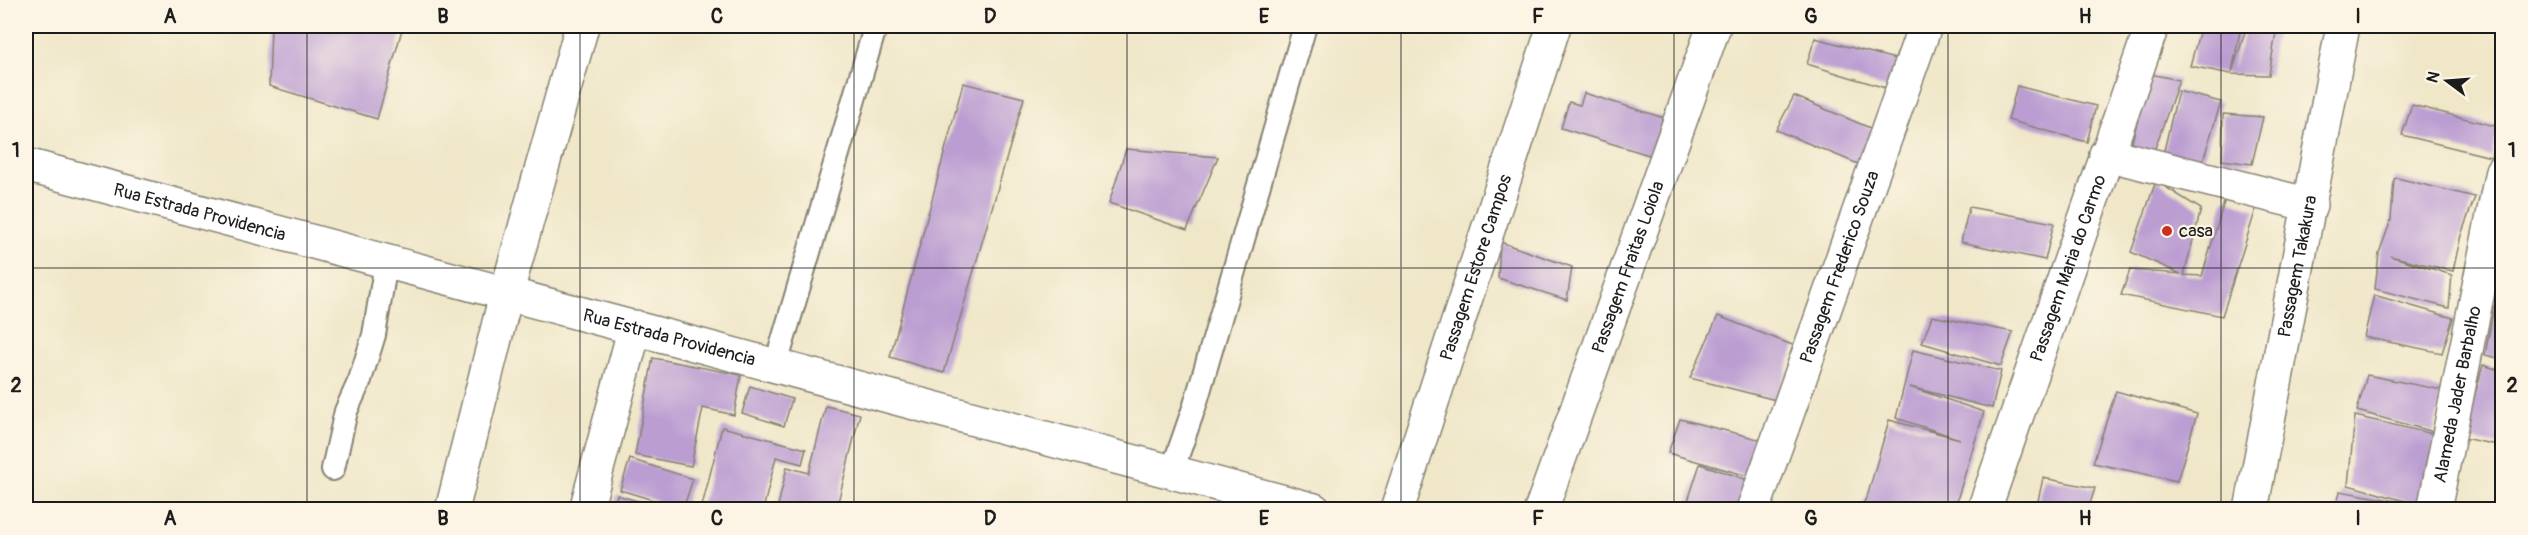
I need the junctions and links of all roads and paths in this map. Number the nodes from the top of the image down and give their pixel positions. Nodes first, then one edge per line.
1 (582, 26) edge
2 (1305, 26) edge
3 (1554, 26) edge
4 (1714, 26) edge
5 (1925, 26) edge
6 (2152, 26) edge
7 (2343, 26) edge
8 (875, 28) dead end
9 (2106, 154) junction
10 (26, 165) edge
11 (2502, 171) edge
12 (2310, 205) junction
13 (386, 263) junction
14 (506, 295) junction
15 (635, 327) junction
16 (776, 363) junction
17 (333, 469) dead end
18 (1172, 471) junction
19 (452, 510) edge
20 (586, 510) edge
21 (1314, 510) edge
22 (1397, 510) edge
23 (1541, 510) edge
24 (1753, 510) edge
25 (1984, 510) edge
26 (2251, 510) edge
27 (2434, 510) edge

1 - 14 street
2 - 18 lane
3 - 22 street, Passagem Estore Campos
4 - 23 street, Passagem Fraitas Loiola
5 - 24 street, Passagem Frederico Souza
6 - 9 street, Passagem Maria do Carmo
7 - 12 street, Passagem Takakura
8 - 16 lane
9 - 12 street
9 - 25 street, Passagem Maria do Carmo
10 - 13 street, Rua Estrada Providencia
11 - 27 street, Alameda Jader Barbalho
12 - 26 street, Passagem Takakura
13 - 14 street, Rua Estrada Providencia
13 - 17 lane
14 - 15 street, Rua Estrada Providencia
14 - 19 street
15 - 16 street, Rua Estrada Providencia
15 - 20 street
16 - 18 street, Rua Estrada Providencia
18 - 21 street, Rua Estrada Providencia

